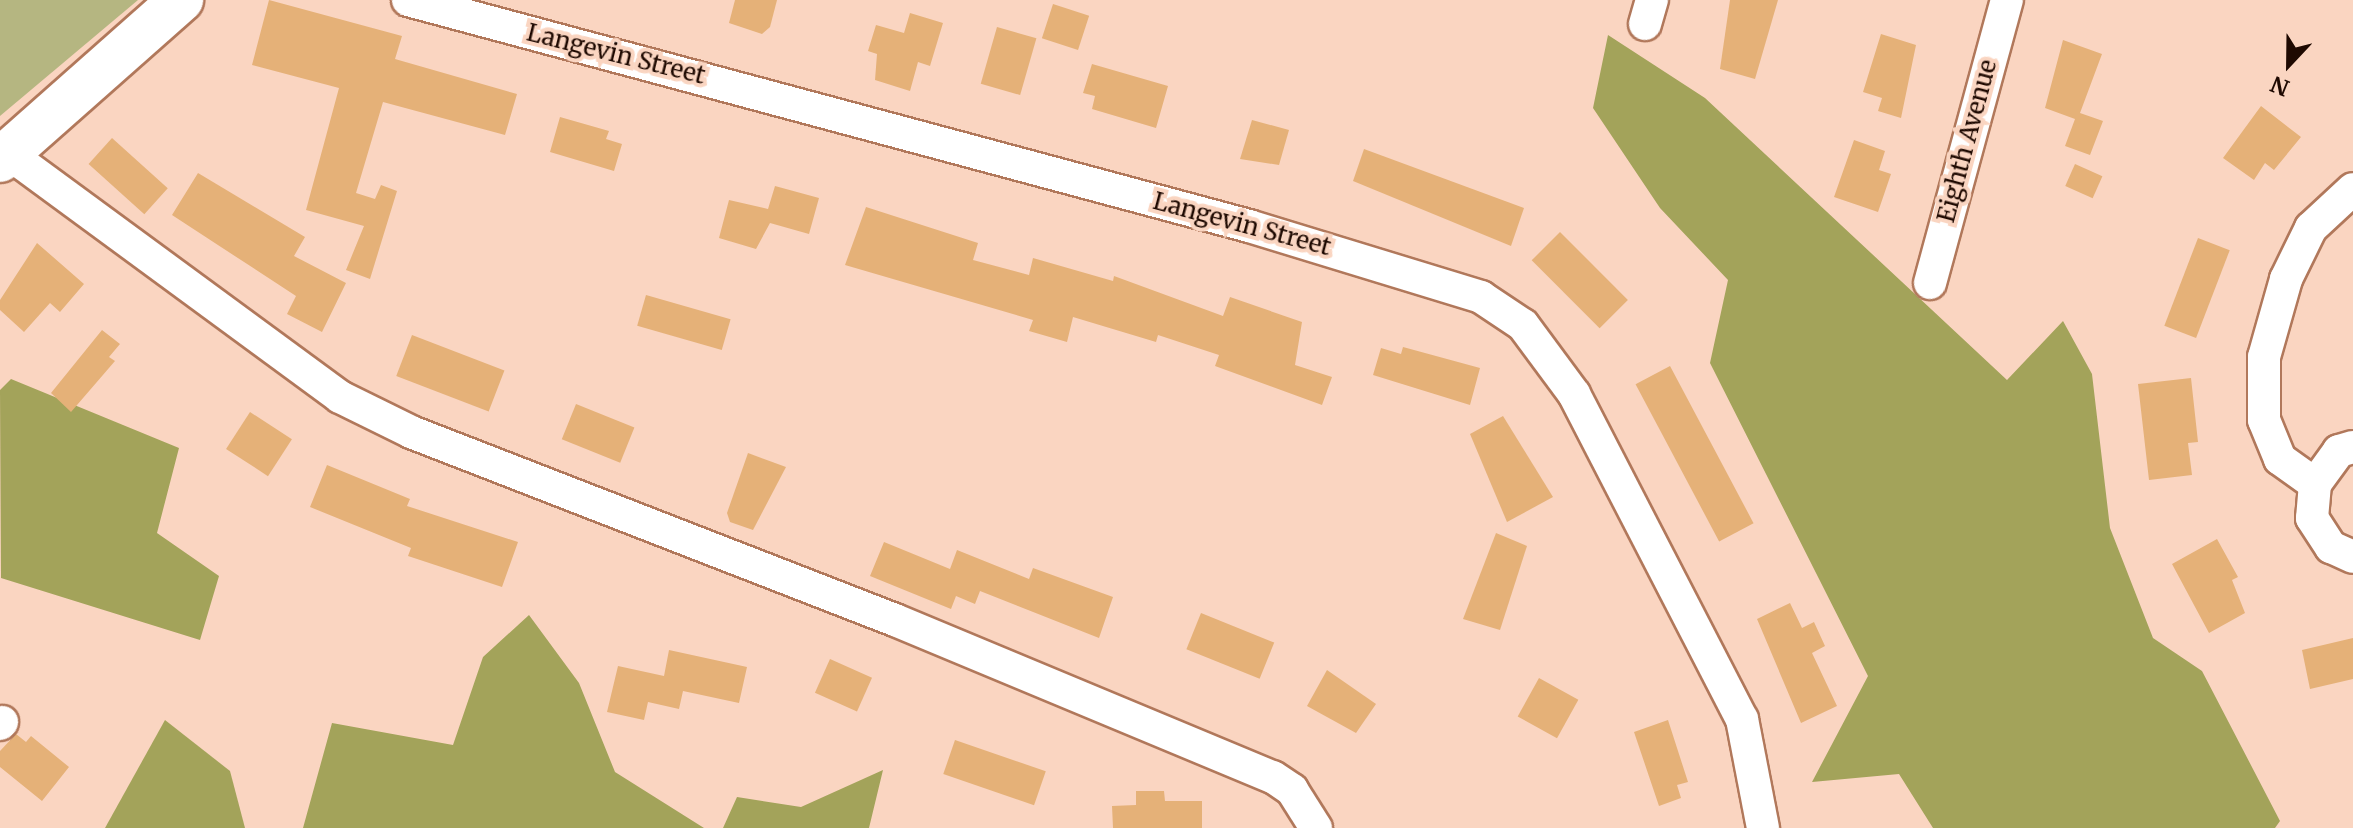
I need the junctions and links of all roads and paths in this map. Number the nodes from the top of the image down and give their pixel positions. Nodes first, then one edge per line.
1 (181, 0) edge
2 (408, 0) edge
3 (2007, 0) edge
4 (4, 157) edge
5 (2353, 189) edge
6 (1930, 283) dead end
7 (2353, 447) edge
8 (2315, 484) junction
9 (2353, 557) edge
10 (1316, 828) edge
11 (1763, 828) edge

1 - 4 main road
2 - 11 street, Langevin Street
3 - 6 street, Eighth Avenue
4 - 10 street
5 - 8 street
7 - 8 street
8 - 9 street

